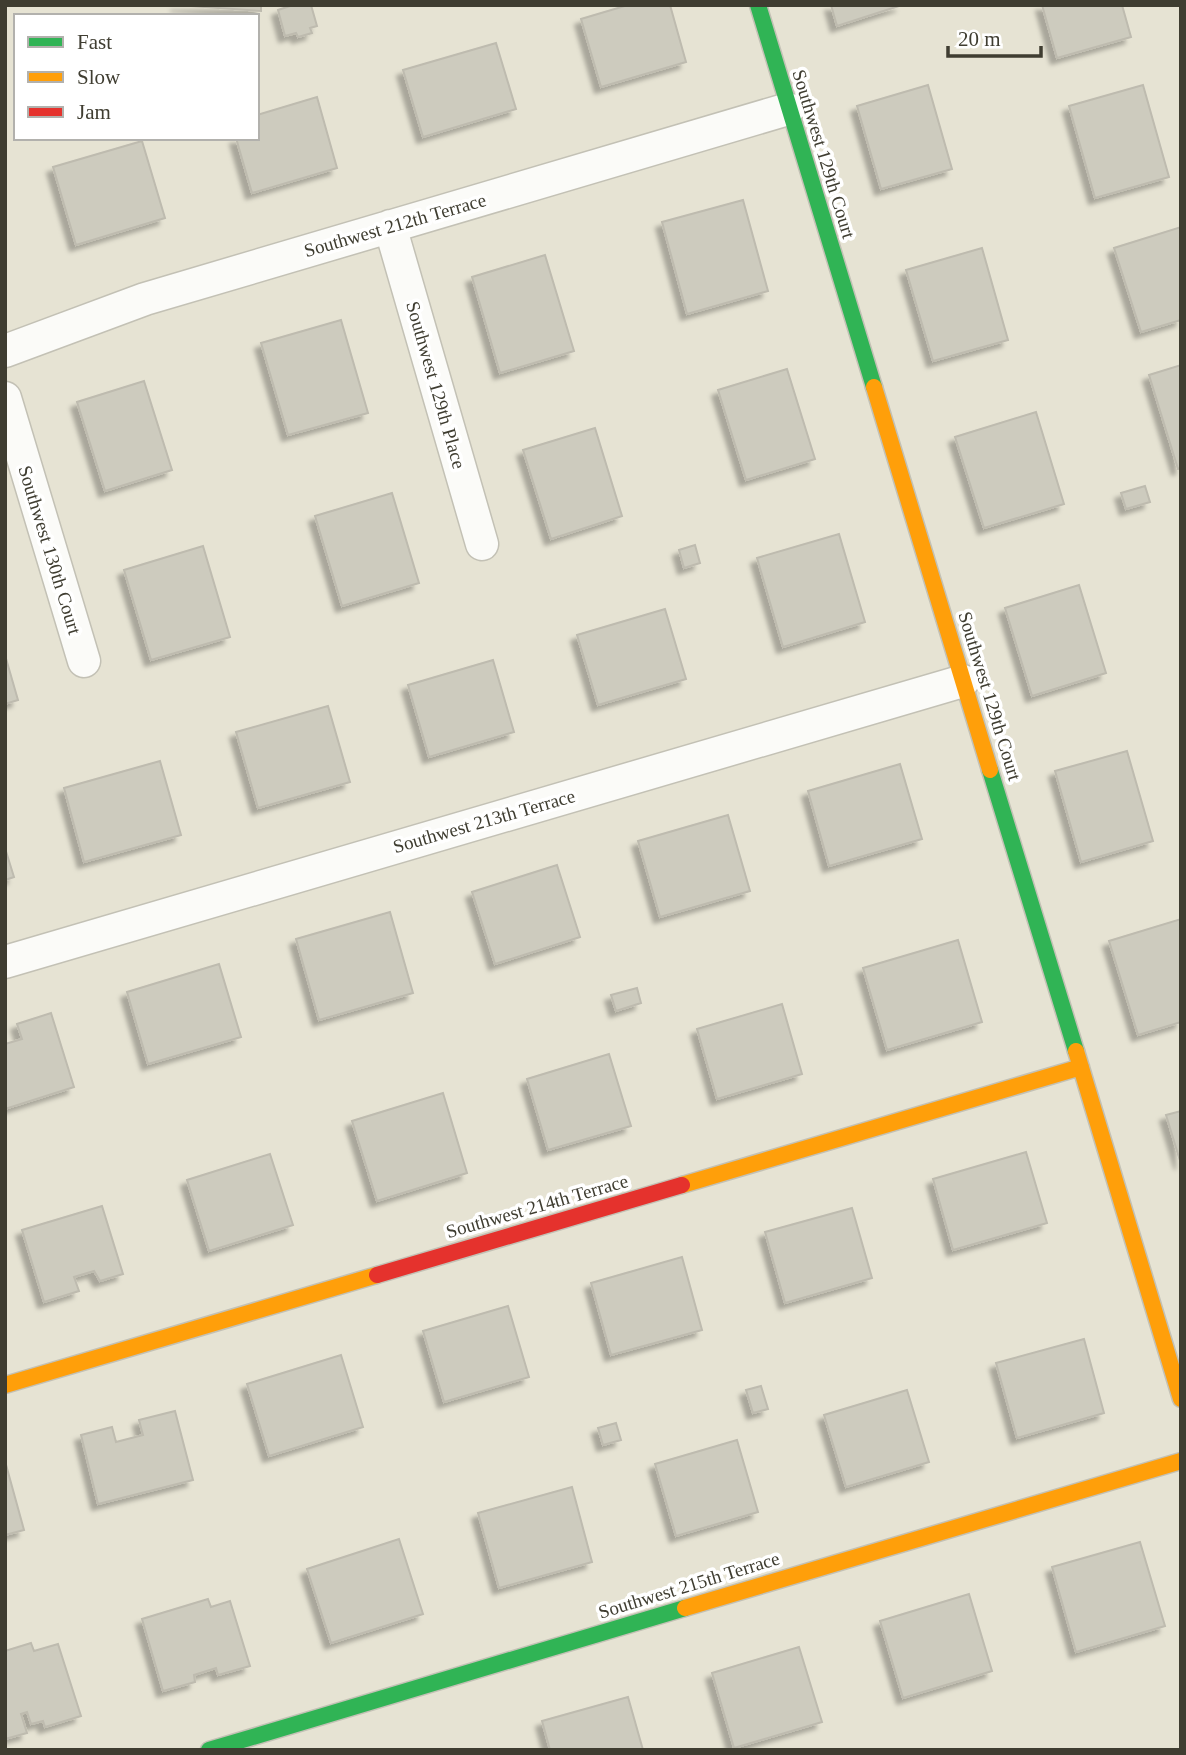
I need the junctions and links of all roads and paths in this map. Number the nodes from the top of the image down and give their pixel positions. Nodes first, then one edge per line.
1 (758, 5) edge
2 (788, 109) junction
3 (390, 226) junction
4 (5, 351) edge
5 (5, 398) edge
6 (482, 544) dead end
7 (84, 661) dead end
8 (963, 681) junction
9 (5, 962) edge
10 (1081, 1067) junction
11 (5, 1385) edge
12 (1181, 1399) edge
13 (1181, 1461) edge
14 (209, 1750) edge

1 - 2 street, Southwest 129th Court
2 - 3 street, Southwest 212th Terrace
2 - 8 street, Southwest 129th Court
3 - 4 street, Southwest 212th Terrace
3 - 6 street, Southwest 129th Place
5 - 7 street, Southwest 130th Court
8 - 9 street, Southwest 213th Terrace
8 - 10 street, Southwest 129th Court
10 - 11 street, Southwest 214th Terrace
10 - 12 street, Southwest 129th Court
13 - 14 street, Southwest 215th Terrace

